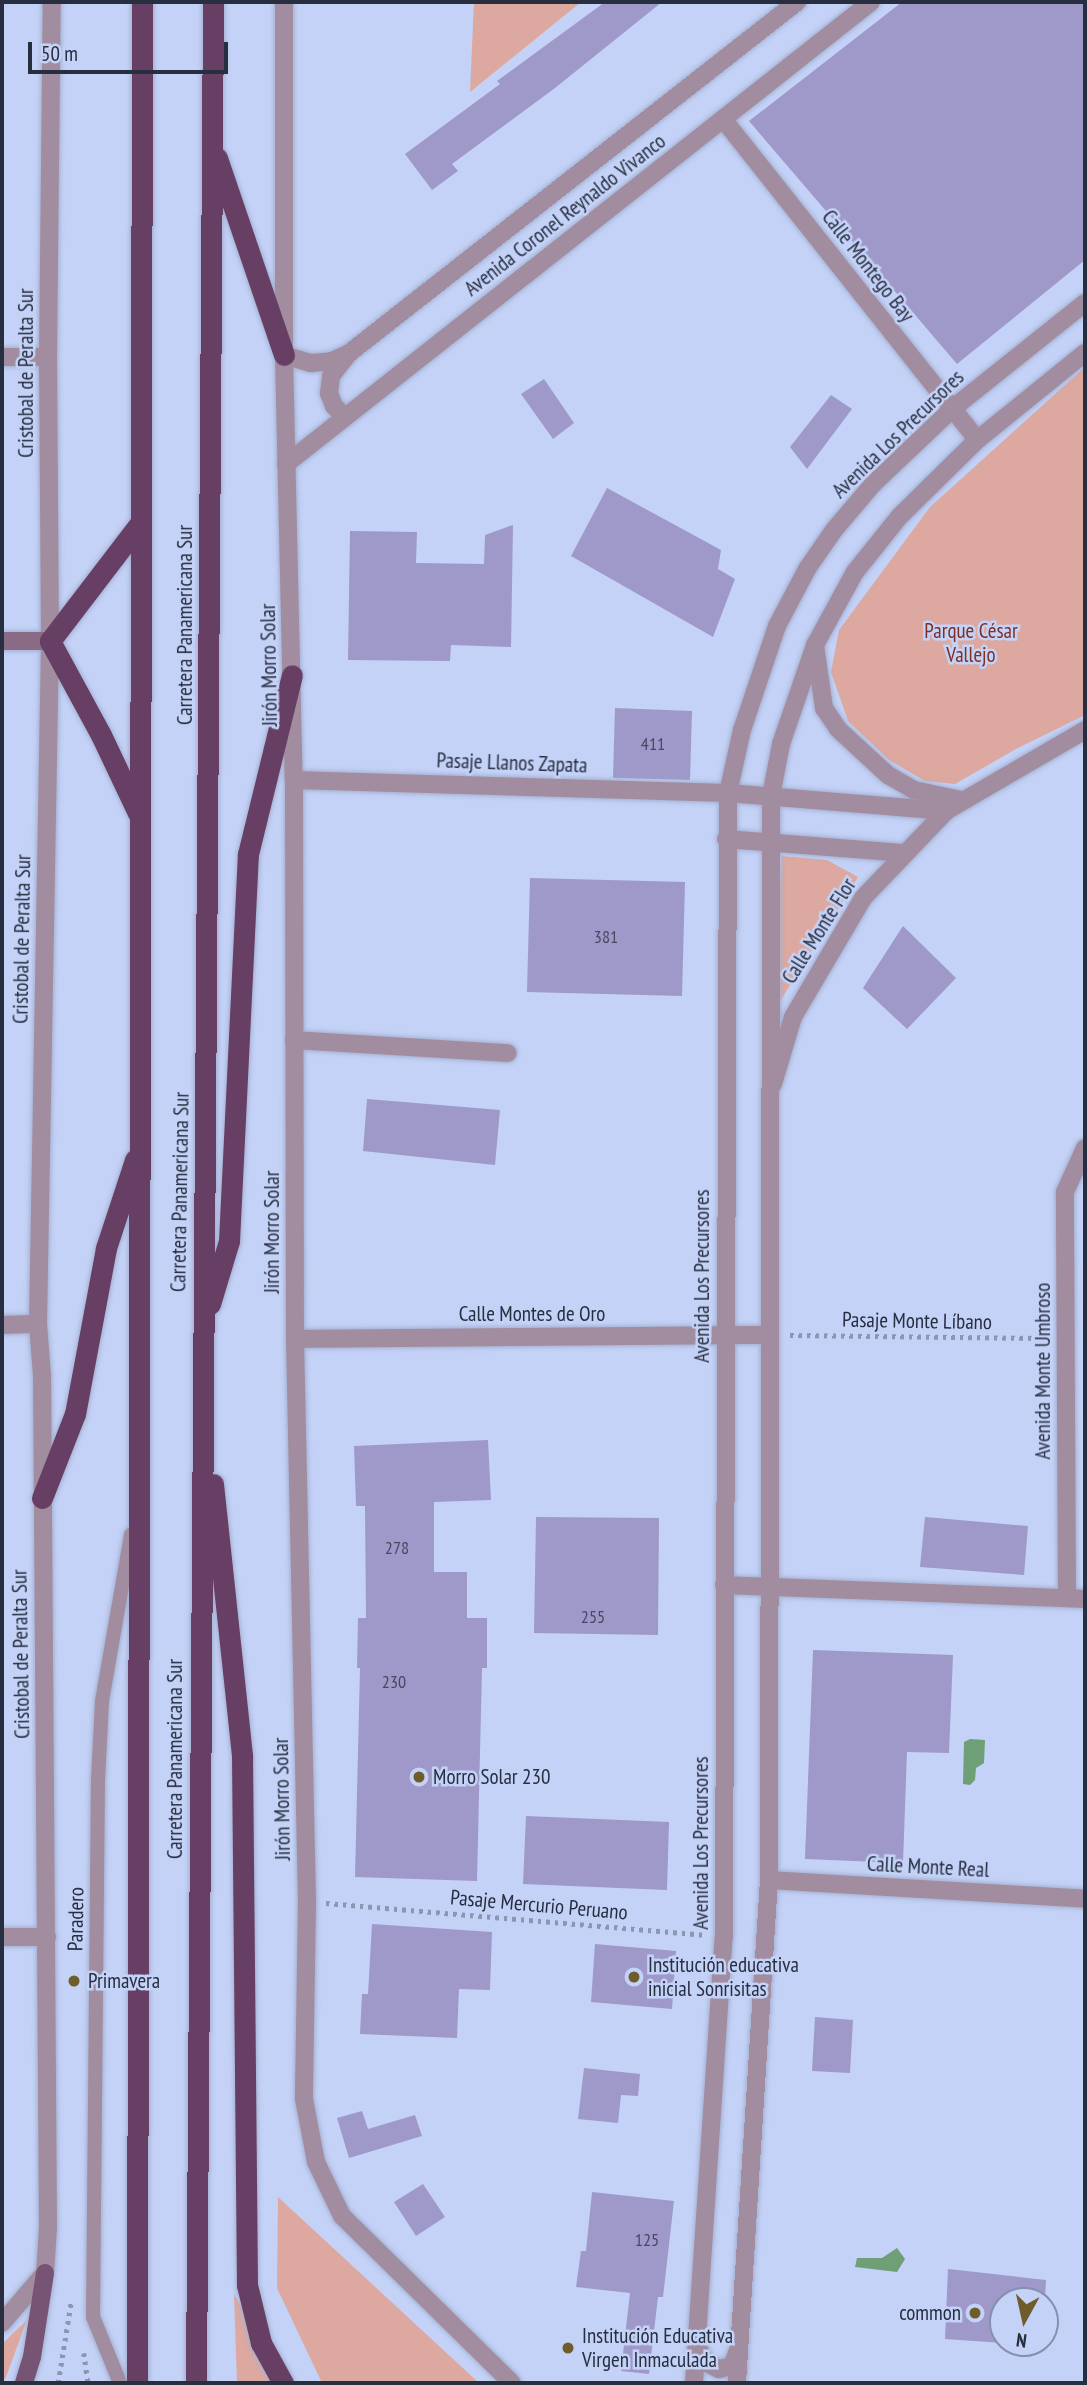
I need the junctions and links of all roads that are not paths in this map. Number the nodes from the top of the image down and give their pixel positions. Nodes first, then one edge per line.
1 (52, 2) edge
2 (142, 2) edge
3 (213, 2) edge
4 (284, 2) edge
5 (797, 2) edge
6 (871, 2) edge
7 (723, 119) junction
8 (212, 143) junction
9 (1085, 303) edge
10 (1085, 353) edge
11 (348, 354) junction
12 (285, 355) junction
13 (2, 357) edge
14 (48, 357) junction
15 (952, 409) junction
16 (345, 417) junction
17 (977, 440) junction
18 (286, 464) junction
19 (141, 522) junction
20 (50, 641) junction
21 (2, 642) edge
22 (815, 645) junction
23 (292, 675) junction
24 (1085, 730) edge
25 (294, 780) junction
26 (728, 793) junction
27 (771, 796) junction
28 (961, 800) junction
29 (946, 811) junction
30 (142, 821) junction
31 (726, 839) junction
32 (769, 843) junction
33 (905, 853) junction
34 (294, 1040) junction
35 (508, 1053) dead end
36 (769, 1098) junction
37 (141, 1142) junction
38 (1085, 1148) edge
39 (38, 1324) junction
40 (2, 1325) edge
41 (202, 1330) junction
42 (769, 1335) junction
43 (725, 1336) junction
44 (295, 1339) junction
45 (202, 1382) junction
46 (138, 1495) junction
47 (42, 1498) junction
48 (724, 1585) junction
49 (768, 1587) junction
50 (1076, 1598) edge
51 (768, 1880) junction
52 (1085, 1899) edge
53 (2, 1937) edge
54 (47, 1937) junction
55 (45, 2273) junction
56 (2, 2323) edge
57 (697, 2345) junction
58 (740, 2346) junction
59 (24, 2383) edge
60 (120, 2383) edge
61 (137, 2383) edge
62 (197, 2383) edge
63 (283, 2383) edge
64 (512, 2383) edge
65 (694, 2383) edge
66 (737, 2383) edge

1 - 14 street, Cristobal de Peralta Sur
2 - 19 highway, Carretera Panamericana Sur
3 - 8 highway, Carretera Panamericana Sur
4 - 12 street, Jirón Morro Solar
5 - 11 street, Avenida Coronel Reynaldo Vivanco
6 - 7 street, Avenida Coronel Reynaldo Vivanco
7 - 15 street, Calle Montego Bay
7 - 16 street, Avenida Coronel Reynaldo Vivanco
8 - 12 highway
8 - 41 highway, Carretera Panamericana Sur
9 - 15 street, Avenida Los Precursores
10 - 17 street
11 - 12 street, Avenida Coronel Reynaldo Vivanco
11 - 16 street
12 - 18 street, Jirón Morro Solar
13 - 14 street
14 - 20 street, Cristobal de Peralta Sur
15 - 17 street, Calle Montego Bay
15 - 26 street, Avenida Los Precursores
16 - 18 street, Avenida Coronel Reynaldo Vivanco
17 - 22 street
18 - 23 street, Jirón Morro Solar
19 - 20 highway
19 - 30 highway, Carretera Panamericana Sur
20 - 21 main road
20 - 30 highway
20 - 39 street, Cristobal de Peralta Sur
22 - 27 street
22 - 28 street
23 - 25 street, Jirón Morro Solar
23 - 41 highway
24 - 28 street
25 - 26 street, Pasaje Llanos Zapata
25 - 34 street, Jirón Morro Solar
26 - 27 street, Pasaje Llanos Zapata
26 - 31 street, Avenida Los Precursores
27 - 29 street, Pasaje Llanos Zapata
27 - 32 street
28 - 29 street, Calle Monte Flor
29 - 33 street, Calle Monte Flor
30 - 37 highway, Carretera Panamericana Sur
31 - 32 street
31 - 43 street, Avenida Los Precursores
32 - 33 street
32 - 36 street
33 - 36 street, Calle Monte Flor
34 - 35 street
34 - 44 street, Jirón Morro Solar
36 - 42 street
37 - 46 highway, Carretera Panamericana Sur
37 - 47 highway
38 - 50 street, Avenida Monte Umbroso
39 - 40 street
39 - 47 street, Cristobal de Peralta Sur
41 - 45 highway, Carretera Panamericana Sur
42 - 43 street, Calle Montes de Oro
42 - 49 street
43 - 44 street, Calle Montes de Oro
43 - 48 street, Avenida Los Precursores
44 - 64 street, Jirón Morro Solar
45 - 62 highway, Carretera Panamericana Sur
45 - 63 highway
46 - 60 lane, Paradero
46 - 61 highway, Carretera Panamericana Sur
47 - 54 street, Cristobal de Peralta Sur
48 - 49 street, Avenida Monte Umbroso
48 - 57 street, Avenida Los Precursores
49 - 50 street, Avenida Monte Umbroso
49 - 51 street
51 - 52 street, Calle Monte Real
51 - 58 street
53 - 54 street
54 - 55 street, Cristobal de Peralta Sur
55 - 56 street
55 - 59 main road
57 - 58 street
57 - 65 street, Avenida Los Precursores
58 - 66 street

